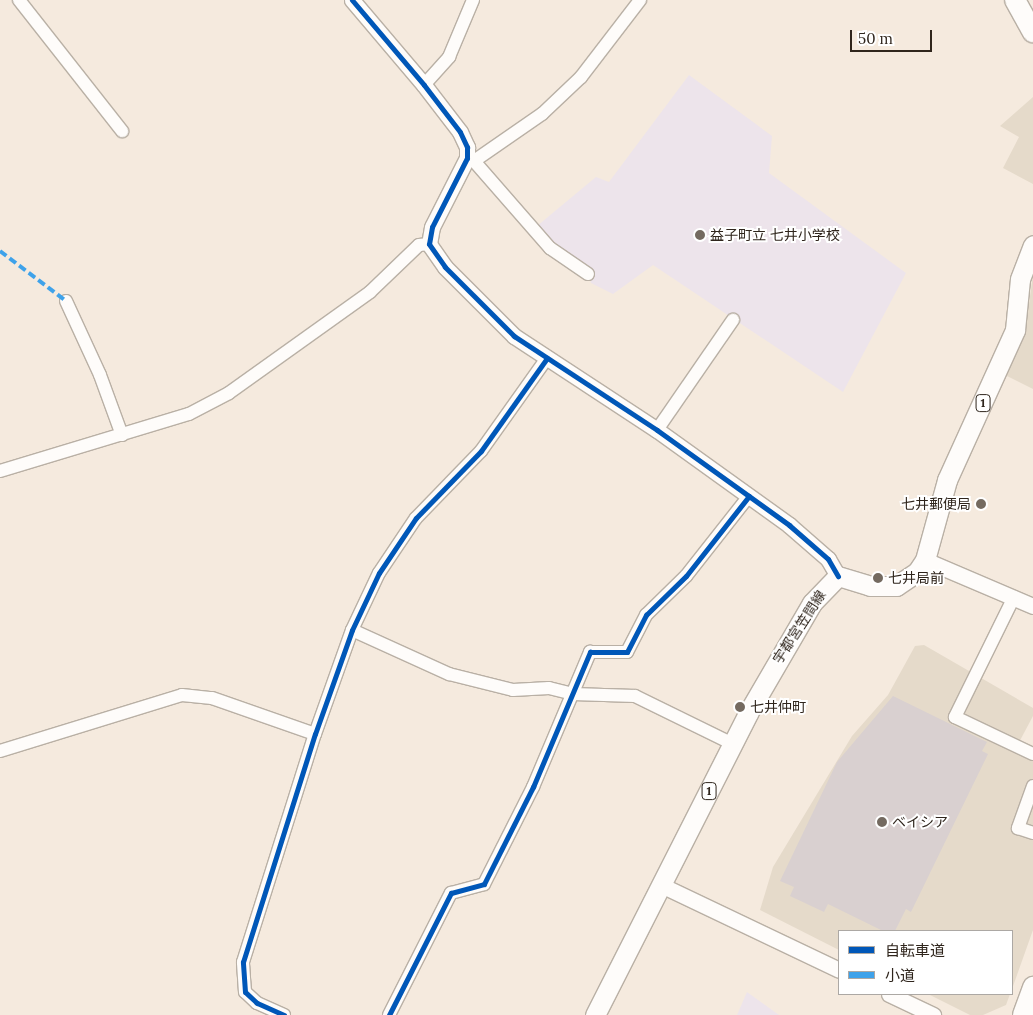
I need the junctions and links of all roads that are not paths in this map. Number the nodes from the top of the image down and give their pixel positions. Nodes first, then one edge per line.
1 (19, 0) edge
2 (352, 0) edge
3 (473, 0) edge
4 (640, 0) edge
5 (1015, 0) edge
6 (1033, 32) edge
7 (424, 85) junction
8 (122, 131) dead end
9 (471, 159) junction
10 (429, 244) junction
11 (1033, 245) edge
12 (588, 274) dead end
13 (66, 301) dead end
14 (734, 320) dead end
15 (547, 358) junction
16 (658, 430) junction
17 (122, 435) junction
18 (0, 472) edge
19 (749, 496) junction
20 (925, 560) junction
21 (838, 576) junction
22 (1014, 597) junction
23 (1033, 606) edge
24 (352, 630) junction
25 (573, 694) junction
26 (315, 734) junction
27 (733, 744) junction
28 (0, 751) edge
29 (1033, 754) edge
30 (1033, 786) edge
31 (1033, 833) edge
32 (662, 885) junction
33 (838, 970) edge
34 (1033, 987) edge
35 (891, 995) edge
36 (924, 1013) edge
37 (284, 1015) edge
38 (389, 1015) edge
39 (595, 1015) edge
40 (1023, 1015) edge

1 - 8 street
2 - 7 street
3 - 7 street
4 - 9 street
5 - 6 highway
7 - 9 street
9 - 10 street
9 - 12 street
10 - 15 street
10 - 17 street
11 - 20 main road, 1
13 - 17 street
14 - 16 street
15 - 16 street
15 - 24 street
16 - 19 street
17 - 18 street
19 - 21 street
19 - 25 street
20 - 21 main road, 1
20 - 22 street
21 - 27 main road, 宇都宮笠間線 / 1
22 - 23 street
22 - 29 street
24 - 25 street
24 - 26 street
25 - 27 street
25 - 38 street
26 - 28 street
26 - 37 street
27 - 32 main road, 宇都宮笠間線 / 1
30 - 31 street
32 - 33 street
32 - 39 main road, 宇都宮笠間線 / 1
34 - 40 highway
35 - 36 street

